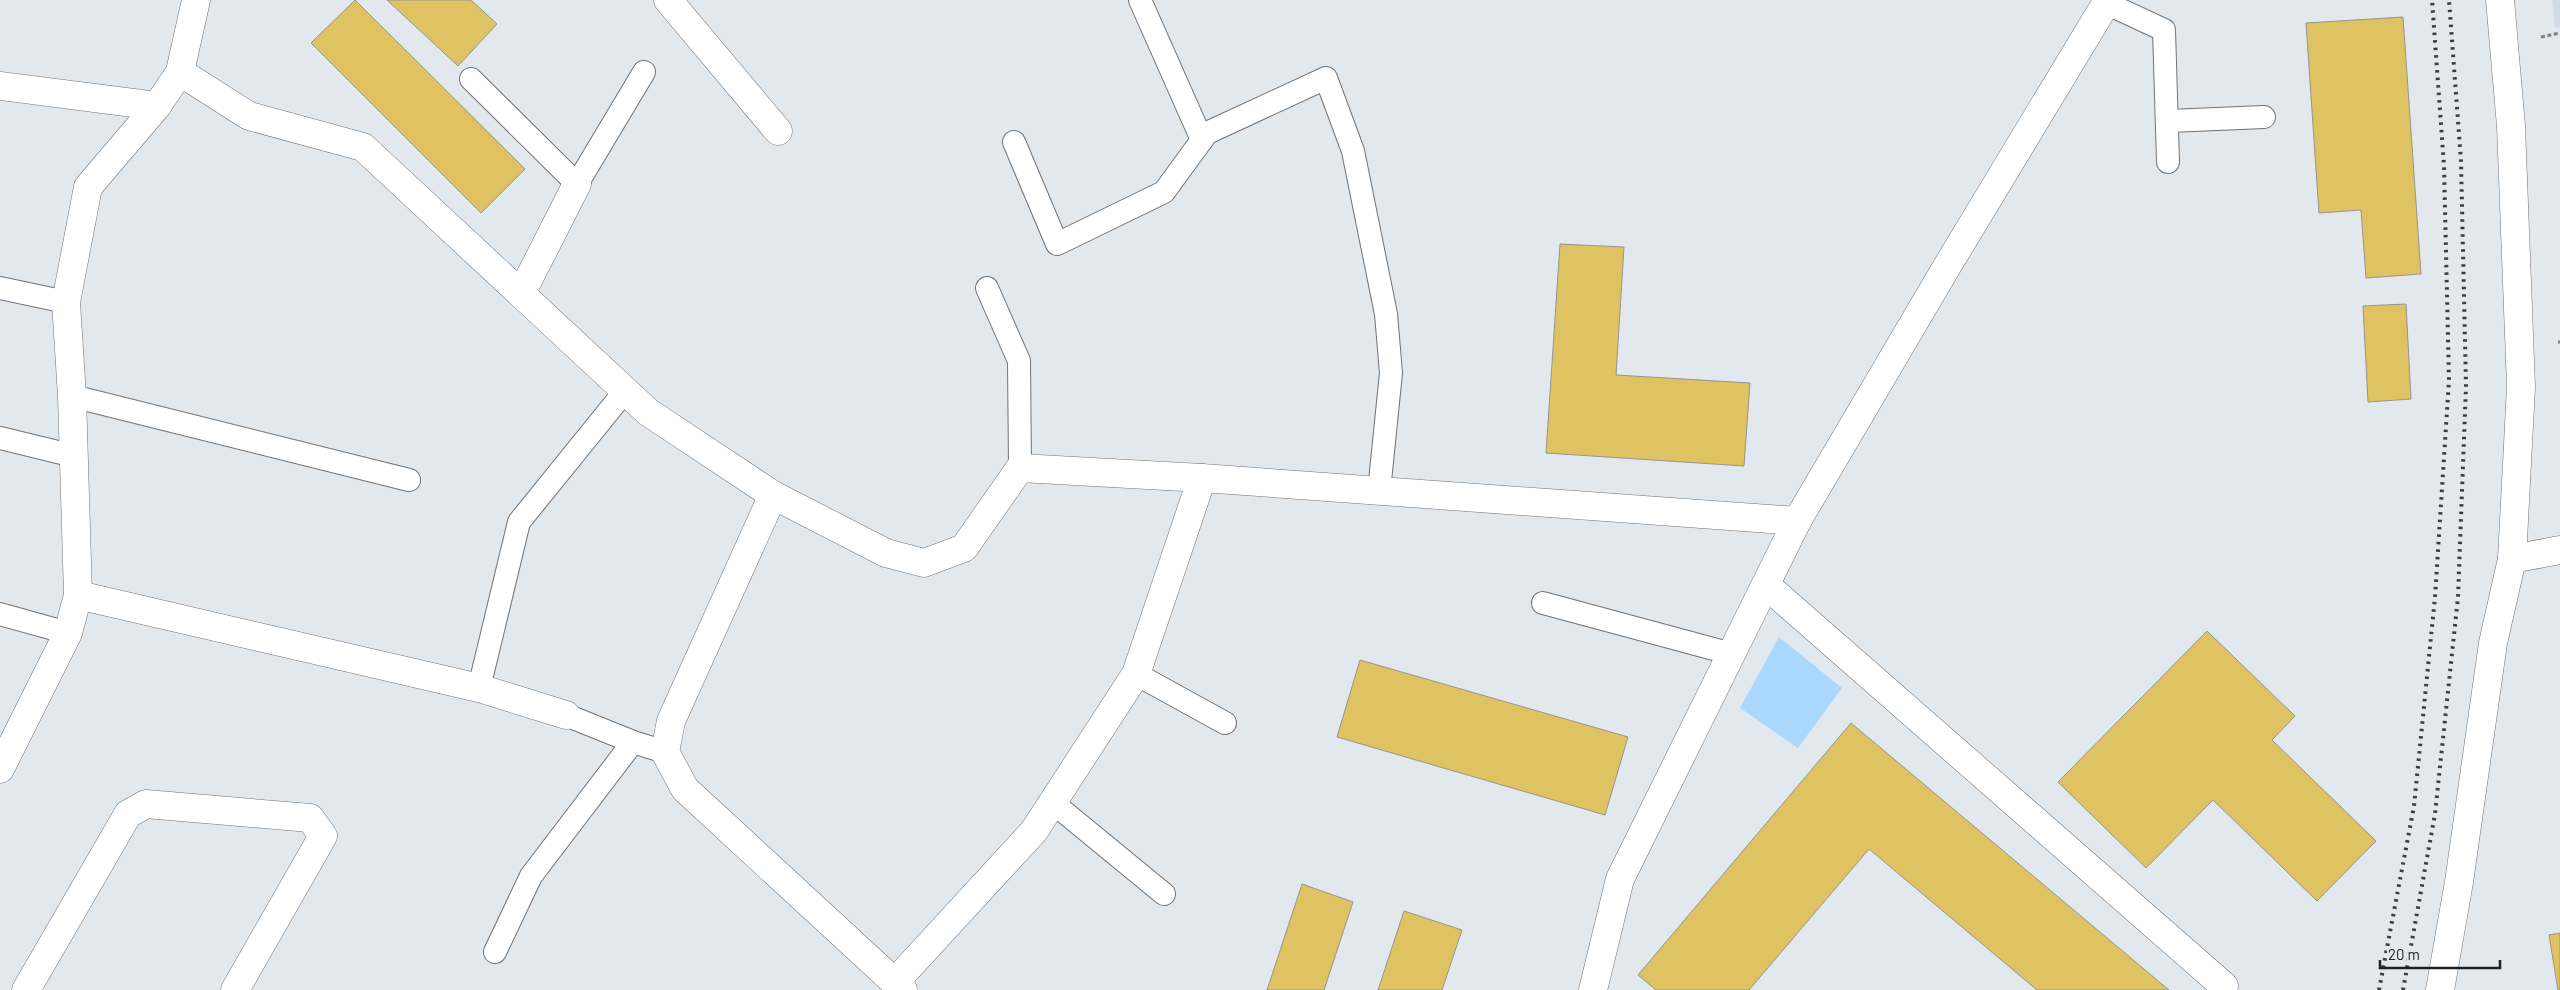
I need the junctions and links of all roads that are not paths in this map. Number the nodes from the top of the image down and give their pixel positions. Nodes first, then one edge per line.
1 (196, 0) edge
2 (668, 0) edge
3 (1140, 0) edge
4 (2500, 0) edge
5 (2107, 2) edge
6 (180, 72) junction
7 (644, 72) dead end
8 (471, 78) dead end
9 (0, 86) edge
10 (157, 106) junction
11 (2264, 117) dead end
12 (2169, 120) junction
13 (778, 131) dead end
14 (1202, 140) junction
15 (1014, 142) dead end
16 (2168, 162) dead end
17 (577, 184) junction
18 (0, 288) edge
19 (987, 288) dead end
20 (521, 294) junction
21 (66, 302) junction
22 (625, 391) junction
23 (72, 396) junction
24 (0, 438) edge
25 (74, 456) junction
26 (1020, 468) junction
27 (1202, 478) junction
28 (409, 480) dead end
29 (1379, 491) junction
30 (773, 496) junction
31 (1797, 521) junction
32 (2560, 550) edge
33 (2512, 559) junction
34 (1766, 585) junction
35 (78, 595) junction
36 (1542, 603) dead end
37 (0, 614) edge
38 (68, 633) junction
39 (1732, 654) junction
40 (1136, 674) junction
41 (479, 688) junction
42 (566, 715) joint
43 (1225, 723) dead end
44 (633, 742) junction
45 (665, 752) junction
46 (0, 769) edge
47 (1052, 802) junction
48 (1164, 894) dead end
49 (495, 952) dead end
50 (899, 986) edge
51 (2224, 986) dead end
52 (26, 990) edge
53 (235, 990) edge
54 (1593, 990) edge
55 (2440, 990) edge

1 - 6 street
2 - 13 street
3 - 14 lane
4 - 33 street
5 - 12 lane
5 - 31 street
6 - 10 street
6 - 20 street
7 - 17 lane
8 - 17 lane
9 - 10 street
10 - 21 street
11 - 12 lane
12 - 16 lane
14 - 15 lane
14 - 29 lane
17 - 20 street
18 - 21 lane
19 - 26 lane
20 - 22 street
21 - 23 street
22 - 30 street
22 - 41 lane
23 - 25 street
23 - 28 lane
24 - 25 lane
25 - 35 street
26 - 27 street
26 - 30 street
27 - 29 street
27 - 40 street
29 - 31 street
30 - 45 street
31 - 34 street
32 - 33 street
33 - 55 street
34 - 39 street
34 - 51 street
35 - 38 street
35 - 41 street
36 - 39 lane
37 - 38 lane
38 - 46 street
39 - 54 street
40 - 43 lane
40 - 47 street
41 - 42 street
42 - 44 lane
44 - 45 lane
44 - 49 lane
45 - 50 street
47 - 48 lane
47 - 50 street
52 - 53 street

